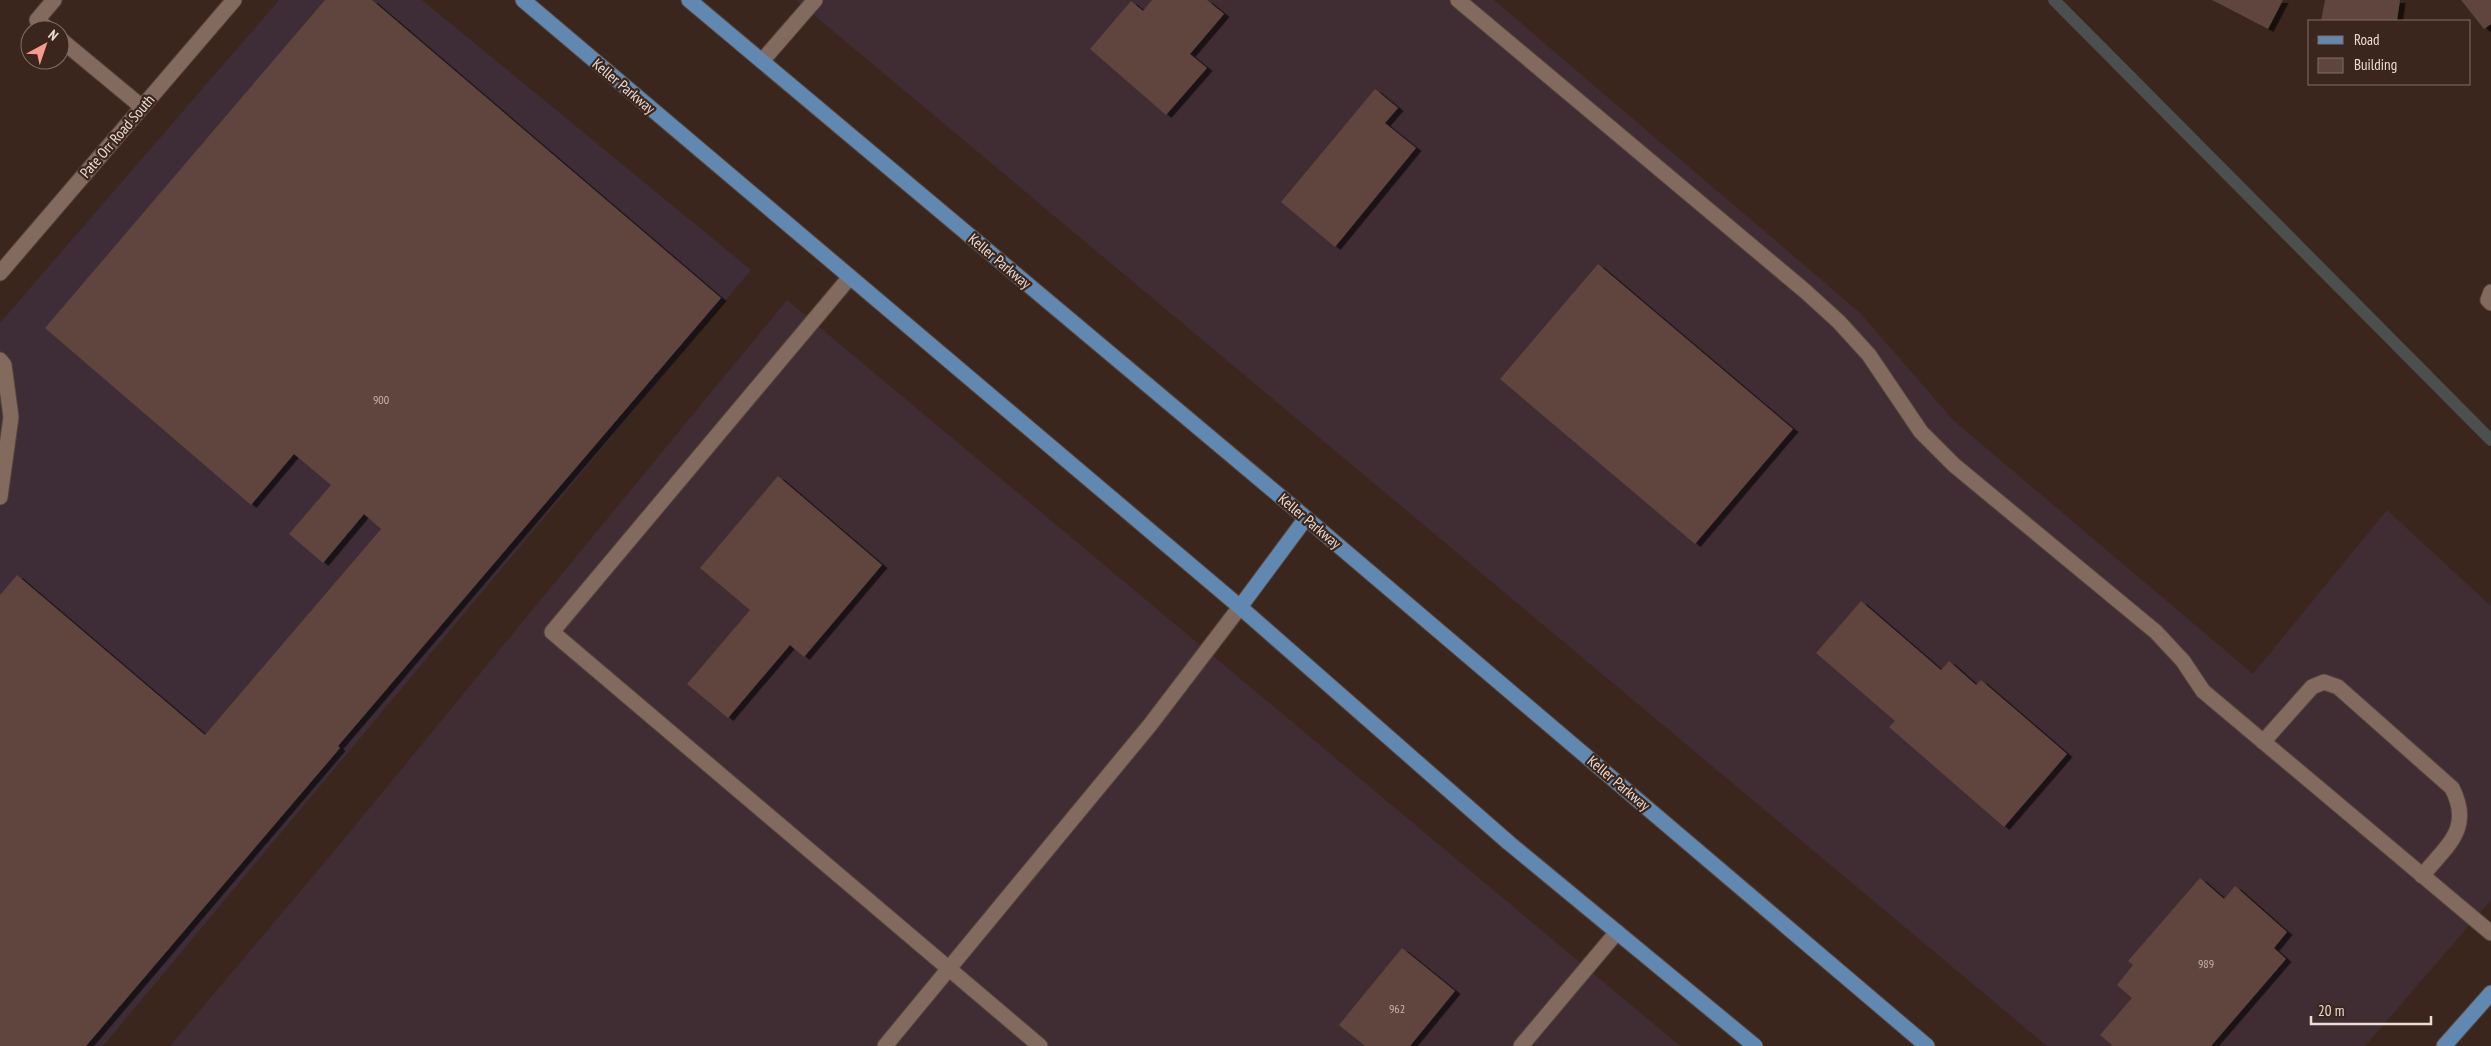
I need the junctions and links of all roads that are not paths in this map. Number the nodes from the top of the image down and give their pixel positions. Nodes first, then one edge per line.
1 (54, 0) edge
2 (234, 0) edge
3 (523, 0) edge
4 (689, 0) edge
5 (1458, 0) edge
6 (813, 1) edge
7 (37, 20) edge
8 (70, 47) edge
9 (762, 61) junction
10 (142, 107) junction
11 (0, 273) edge
12 (850, 277) junction
13 (2491, 292) edge
14 (2491, 303) edge
15 (0, 360) edge
16 (0, 497) edge
17 (1306, 518) junction
18 (1240, 606) junction
19 (2263, 742) junction
20 (2422, 876) junction
21 (1617, 932) junction
22 (2491, 933) edge
23 (950, 969) junction
24 (2491, 993) edge
25 (885, 1046) edge
26 (1040, 1046) edge
27 (1521, 1046) edge
28 (1756, 1046) edge
29 (1927, 1046) edge
30 (2444, 1046) edge

1 - 7 street
2 - 10 street, Pate Orr Road South
3 - 12 main road, Keller Parkway
4 - 9 main road, Keller Parkway
5 - 19 street
6 - 9 street
8 - 10 street
9 - 17 main road, Keller Parkway
10 - 11 street, Pate Orr Road South
12 - 18 main road, Keller Parkway
12 - 23 street
13 - 14 street
15 - 16 street
17 - 18 main road
17 - 29 main road, Keller Parkway
18 - 21 main road, Keller Parkway
18 - 23 street
19 - 20 street
19 - 20 street
20 - 22 street
21 - 27 street
21 - 28 main road, Keller Parkway
23 - 25 street
23 - 26 street
24 - 30 main road

